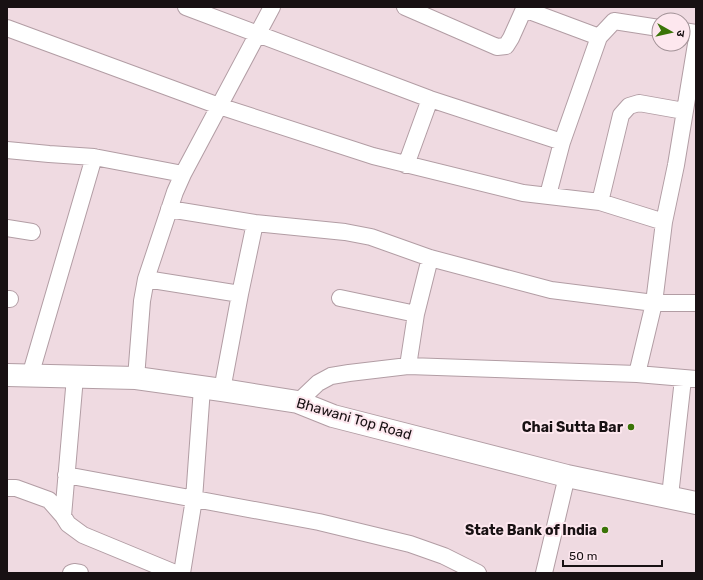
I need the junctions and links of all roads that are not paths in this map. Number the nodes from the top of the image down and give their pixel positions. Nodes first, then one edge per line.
1 (186, 7) edge
2 (272, 7) edge
3 (405, 7) edge
4 (524, 8) edge
5 (617, 14) edge
6 (651, 25) edge
7 (7, 28) edge
8 (257, 34) junction
9 (599, 37) junction
10 (696, 44) edge
11 (430, 99) junction
12 (219, 106) junction
13 (684, 111) junction
14 (562, 142) junction
15 (7, 150) edge
16 (94, 157) junction
17 (406, 165) junction
18 (183, 174) junction
19 (548, 195) junction
20 (600, 202) junction
21 (169, 210) junction
22 (664, 222) junction
23 (255, 223) junction
24 (7, 228) edge
25 (32, 232) dead end
26 (430, 258) junction
27 (146, 279) junction
28 (240, 294) junction
29 (340, 298) dead end
30 (654, 303) junction
31 (696, 303) edge
32 (416, 314) junction
33 (408, 366) junction
34 (637, 374) junction
35 (7, 375) edge
36 (30, 376) junction
37 (75, 377) junction
38 (136, 378) junction
39 (690, 379) edge
40 (212, 389) junction
41 (298, 402) junction
42 (66, 475) junction
43 (567, 476) junction
44 (7, 488) edge
45 (670, 496) junction
46 (194, 499) junction
47 (696, 503) edge
48 (63, 516) junction
49 (71, 573) edge
50 (80, 573) edge
51 (175, 573) edge
52 (182, 573) edge
53 (478, 573) edge
54 (544, 573) edge

1 - 8 street
2 - 8 street
3 - 4 street
4 - 9 street
5 - 6 street
5 - 9 street
7 - 12 street
8 - 11 street
8 - 12 street
9 - 14 street
10 - 13 street
11 - 14 street
11 - 17 street
12 - 17 street
12 - 18 street
13 - 20 street
13 - 22 street
14 - 19 street
15 - 16 street
16 - 18 street
16 - 36 street
17 - 19 street
18 - 21 street
19 - 20 street
20 - 22 street
21 - 23 street
21 - 27 street
22 - 30 street
23 - 26 street
23 - 28 street
24 - 25 street
26 - 30 street
26 - 32 street
27 - 28 street
27 - 38 street
28 - 40 street
29 - 32 street
30 - 31 street
30 - 34 street
32 - 33 street
33 - 34 street
33 - 41 street
34 - 39 street
35 - 36 street, Bhawani Top Road
36 - 37 street, Bhawani Top Road
37 - 38 street, Bhawani Top Road
37 - 42 street
38 - 40 street, Bhawani Top Road
39 - 45 street
40 - 41 street, Bhawani Top Road
40 - 46 street
41 - 43 street, Bhawani Top Road
42 - 46 street
42 - 48 street
43 - 45 street, Bhawani Top Road
43 - 54 street
44 - 48 street
45 - 47 street, Bhawani Top Road
46 - 52 street
46 - 53 street
48 - 51 street
49 - 50 street

